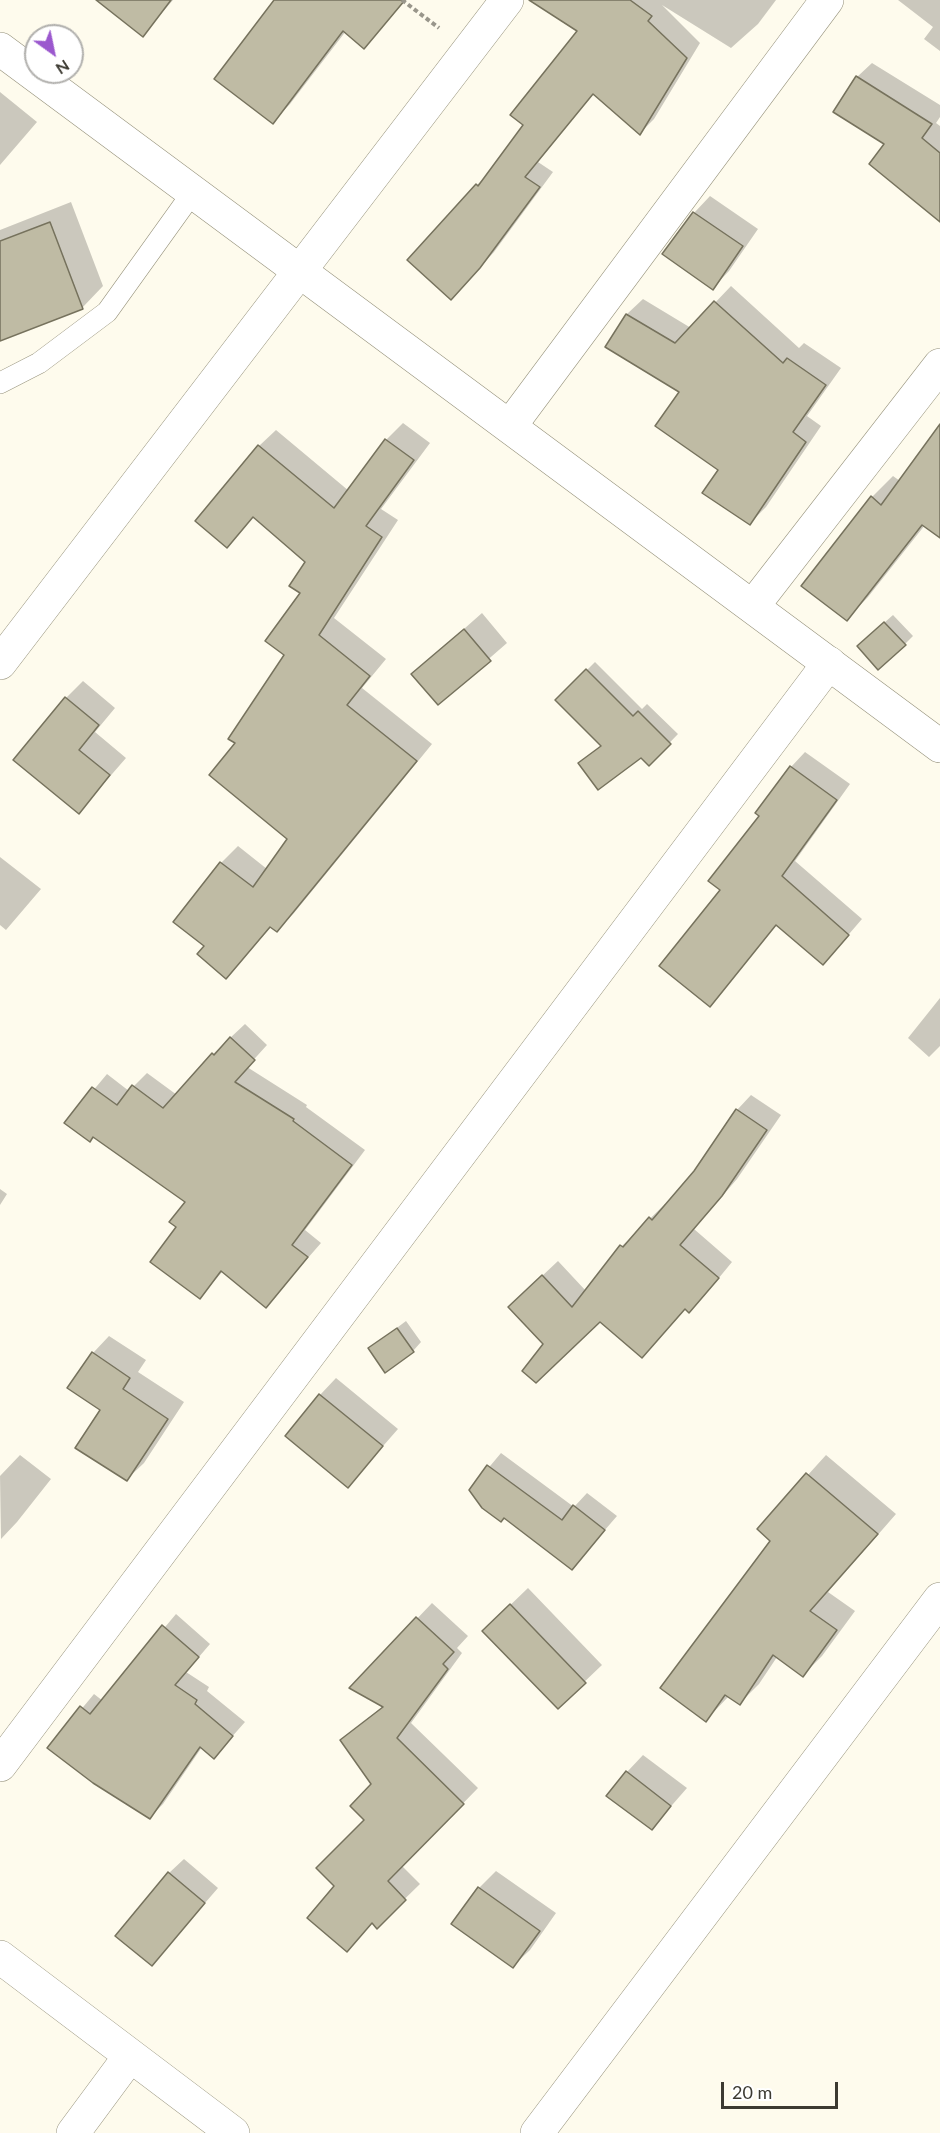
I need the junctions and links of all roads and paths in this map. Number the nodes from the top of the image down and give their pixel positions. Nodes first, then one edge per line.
1 (402, 0) edge
2 (507, 0) edge
3 (827, 0) edge
4 (0, 49) edge
5 (468, 50) junction
6 (193, 192) junction
7 (300, 271) junction
8 (940, 365) edge
9 (0, 383) edge
10 (510, 426) junction
11 (753, 606) junction
12 (0, 663) edge
13 (829, 663) junction
14 (940, 746) edge
15 (940, 1599) edge
16 (0, 1765) edge
17 (0, 1957) edge
18 (130, 2056) junction
19 (73, 2133) edge
20 (233, 2133) edge
21 (537, 2133) edge

1 - 5 path
2 - 5 street
3 - 10 street
4 - 6 street
5 - 7 street
6 - 7 street
6 - 9 lane
7 - 10 street
7 - 12 street
8 - 11 street
10 - 11 street
11 - 13 street
13 - 14 street
13 - 16 street
15 - 21 street
17 - 18 street
18 - 19 street
18 - 20 street

